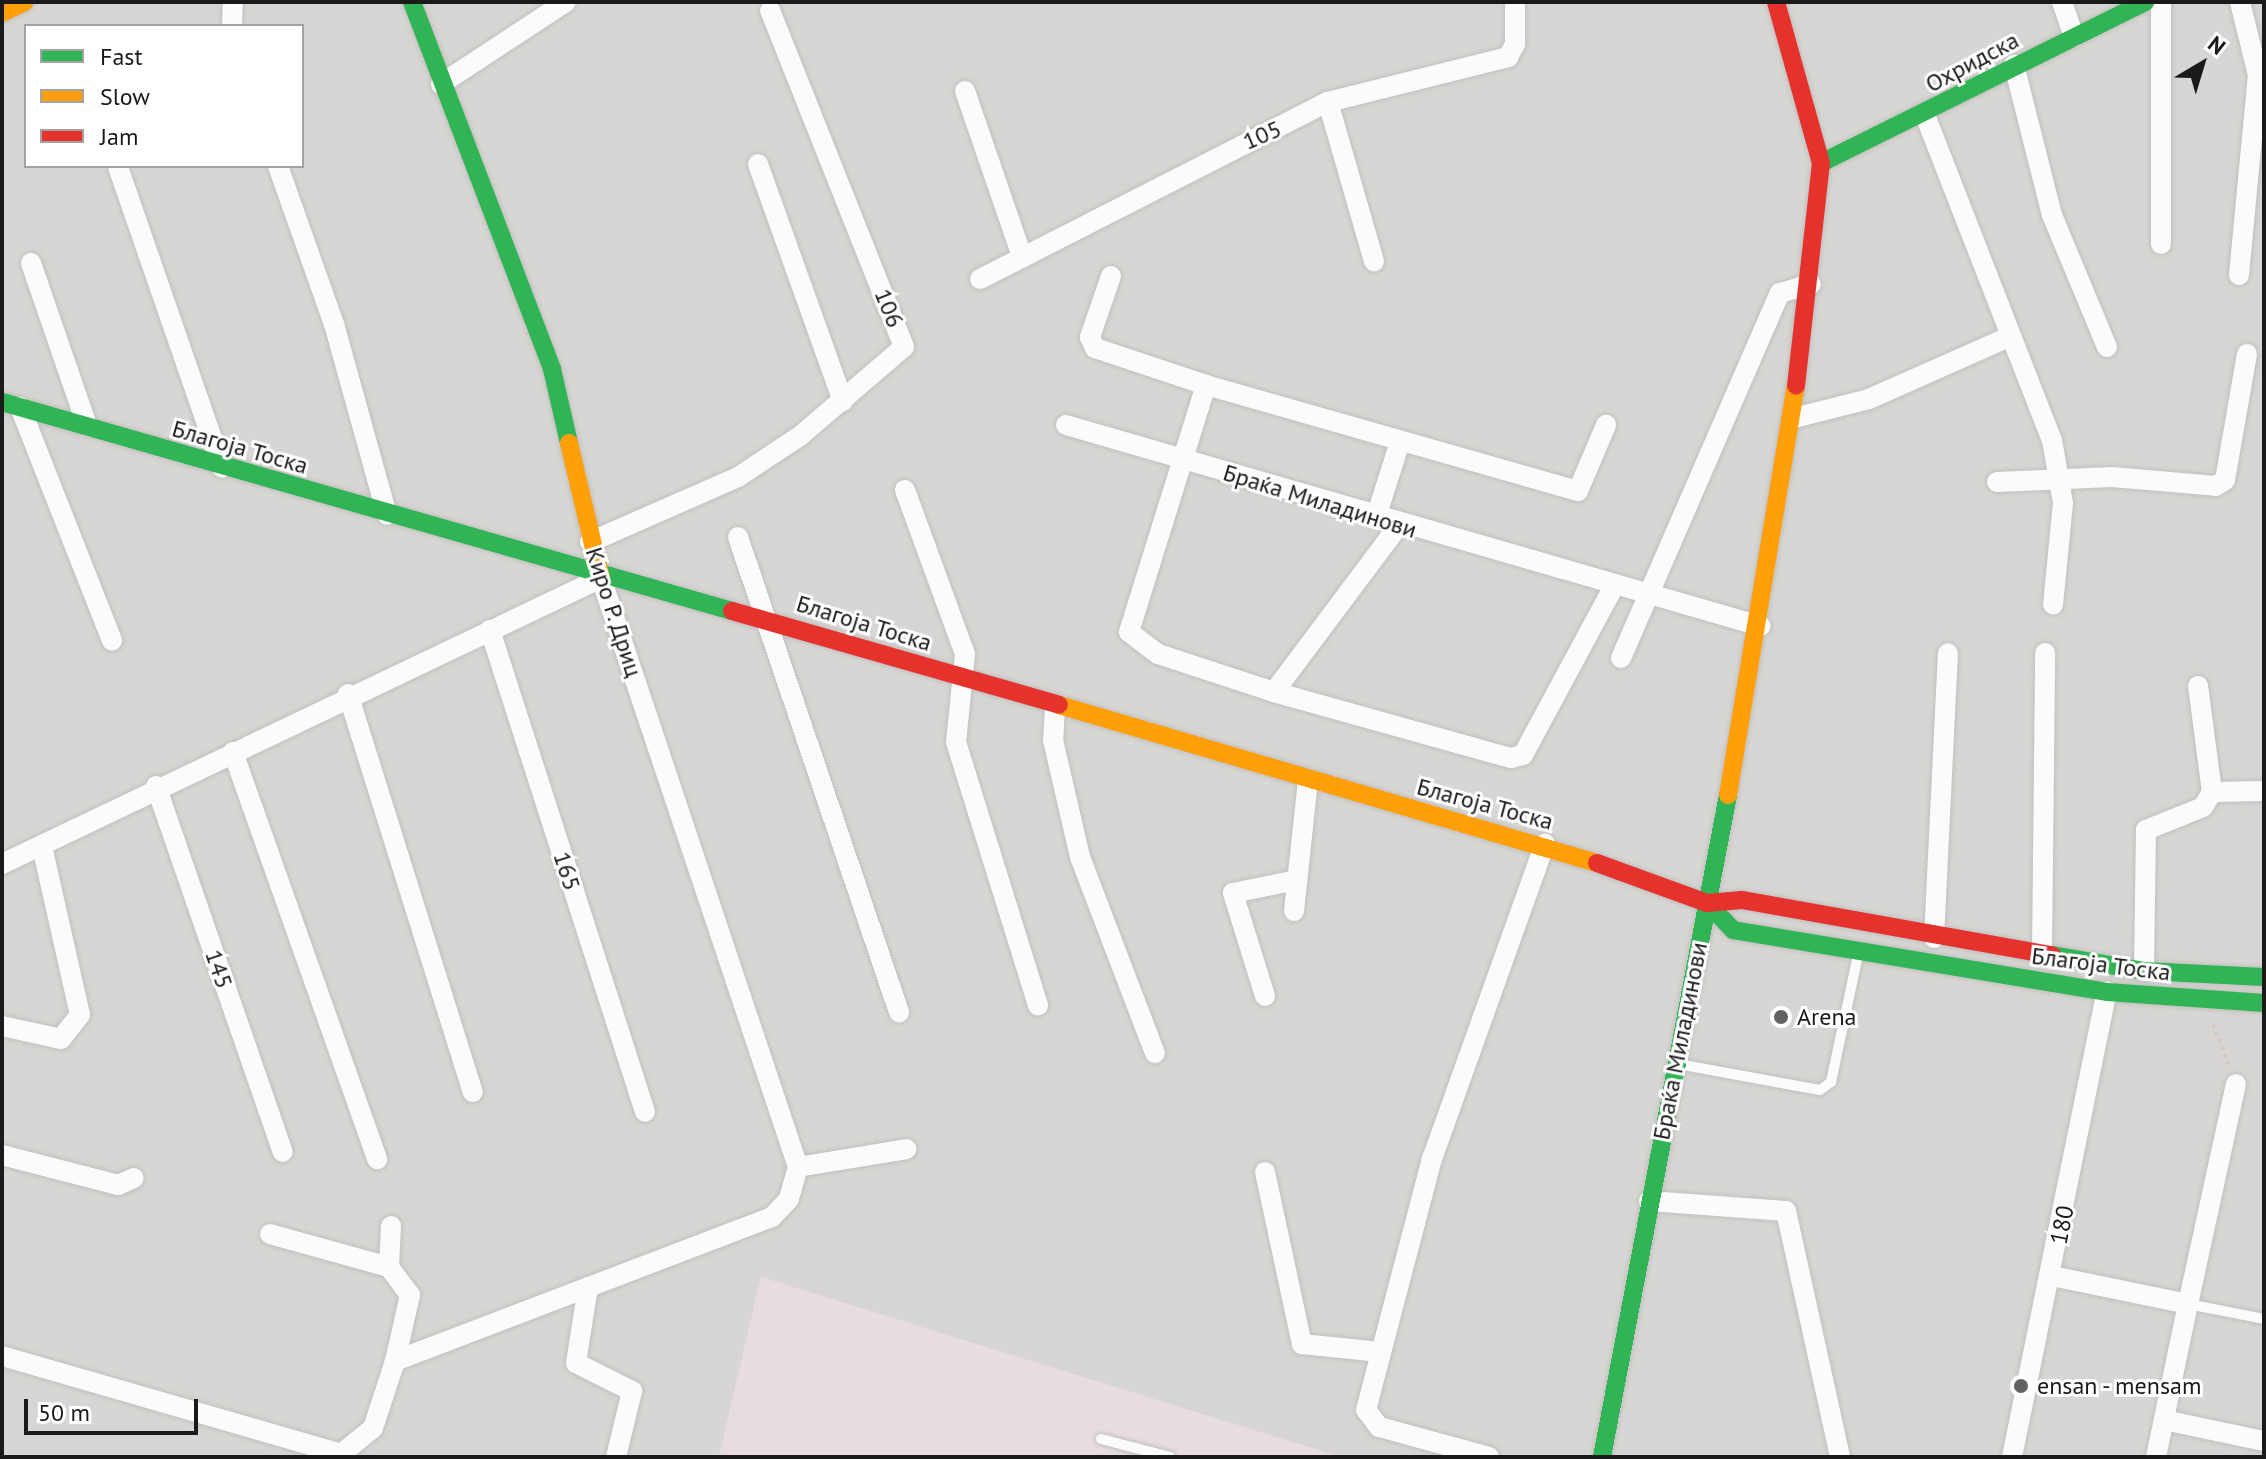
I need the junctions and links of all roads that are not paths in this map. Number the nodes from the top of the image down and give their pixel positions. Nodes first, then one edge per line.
1 (25, 2) edge
2 (233, 2) edge
3 (412, 2) edge
4 (566, 2) edge
5 (1515, 2) edge
6 (1776, 2) edge
7 (2062, 2) edge
8 (2145, 2) edge
9 (2161, 2) edge
10 (2240, 2) edge
11 (770, 11) dead end
12 (2, 13) edge
13 (232, 24) edge
14 (2074, 37) junction
15 (2014, 65) junction
16 (441, 84) junction
17 (965, 91) dead end
18 (1328, 102) junction
19 (1925, 115) junction
20 (1821, 163) junction
21 (758, 164) dead end
22 (118, 168) edge
23 (279, 168) edge
24 (2161, 244) dead end
25 (1022, 257) junction
26 (1374, 261) dead end
27 (31, 263) dead end
28 (2239, 275) dead end
29 (1111, 276) dead end
30 (980, 279) dead end
31 (1811, 284) junction
32 (2011, 336) junction
33 (2107, 347) dead end
34 (2247, 354) dead end
35 (1206, 385) junction
36 (843, 401) junction
37 (11, 404) edge
38 (1794, 418) junction
39 (1066, 425) dead end
40 (1606, 425) dead end
41 (87, 426) junction
42 (1399, 445) junction
43 (1182, 458) junction
44 (222, 468) junction
45 (2059, 481) junction
46 (1997, 482) dead end
47 (905, 490) dead end
48 (387, 515) junction
49 (1376, 517) junction
50 (1399, 525) junction
51 (738, 537) dead end
52 (590, 542) junction
53 (601, 578) junction
54 (1613, 588) junction
55 (1645, 598) junction
56 (2053, 605) dead end
57 (768, 618) junction
58 (1760, 626) junction
59 (490, 630) junction
60 (112, 641) dead end
61 (1948, 653) dead end
62 (2045, 653) dead end
63 (1621, 658) dead end
64 (966, 679) junction
65 (2198, 686) dead end
66 (1274, 692) junction
67 (348, 694) junction
68 (1055, 706) junction
69 (233, 752) junction
70 (1308, 781) junction
71 (156, 786) junction
72 (2264, 791) edge
73 (2212, 792) junction
74 (1545, 844) junction
75 (42, 846) junction
76 (2, 864) edge
77 (1297, 880) junction
78 (1707, 903) junction
79 (1294, 911) dead end
80 (1934, 938) junction
81 (1860, 949) junction
82 (2042, 955) junction
83 (2144, 971) junction
84 (2264, 977) edge
85 (2107, 992) junction
86 (1265, 996) dead end
87 (2264, 1003) edge
88 (1038, 1006) dead end
89 (899, 1012) dead end
90 (2, 1026) edge
91 (1155, 1053) dead end
92 (1677, 1064) junction
93 (2236, 1084) road end
94 (473, 1092) dead end
95 (645, 1112) dead end
96 (907, 1149) dead end
97 (283, 1152) dead end
98 (2, 1155) edge
99 (377, 1159) dead end
100 (798, 1167) junction
101 (1265, 1172) dead end
102 (134, 1178) dead end
103 (1649, 1201) junction
104 (391, 1226) dead end
105 (270, 1234) dead end
106 (389, 1267) junction
107 (2052, 1276) junction
108 (588, 1287) junction
109 (2188, 1304) junction
110 (2264, 1319) edge
111 (1381, 1352) junction
112 (2, 1356) edge
113 (395, 1361) junction
114 (2164, 1420) junction
115 (1101, 1439) dead end
116 (2264, 1441) edge
117 (616, 1457) edge
118 (1170, 1457) edge
119 (1489, 1457) edge
120 (1602, 1457) edge
121 (1840, 1457) edge
122 (2012, 1457) edge
123 (2156, 1457) edge

1 - 12 street
2 - 13 street
3 - 16 street, Киро Р. Дриц
4 - 16 street
5 - 18 street, 105
6 - 20 street, Браќа Миладинови
7 - 14 street
8 - 14 street, Охридска
9 - 24 street
10 - 28 street
11 - 36 street, 106
14 - 15 street, Охридска
15 - 19 street, Охридска
15 - 33 street
16 - 52 street, Киро Р. Дриц
17 - 25 street
18 - 25 street, 105
18 - 26 street
19 - 20 street, Охридска
19 - 32 street
20 - 31 street, Браќа Миладинови
21 - 36 street
22 - 44 street
23 - 48 street
25 - 30 street, 105
27 - 41 street
29 - 35 street
31 - 38 street, Браќа Миладинови
31 - 55 street
32 - 38 street
32 - 45 street
34 - 45 street
35 - 42 street
35 - 43 street
36 - 52 street, 106
37 - 41 street, Благоја Тоска
37 - 60 street
38 - 58 street, Браќа Миладинови
39 - 43 street, Браќа Миладинови
40 - 42 street
41 - 44 street, Благоја Тоска
42 - 49 street
43 - 49 street, Браќа Миладинови
43 - 66 street
44 - 48 street, Благоја Тоска
45 - 46 street
45 - 56 street
47 - 64 street
48 - 53 street, Благоја Тоска
49 - 50 street, Браќа Миладинови
50 - 54 street, Браќа Миладинови
50 - 66 street
51 - 57 street
52 - 53 street, Киро Р. Дриц
53 - 57 street, Благоја Тоска
53 - 59 street
53 - 100 street, Киро Р. Дриц
54 - 55 street, Браќа Миладинови
54 - 66 street
55 - 58 street, Браќа Миладинови
55 - 63 street
57 - 64 street, Благоја Тоска
57 - 89 street
58 - 78 street, Браќа Миладинови
59 - 67 street
59 - 95 street, 165
61 - 80 street
62 - 82 street
64 - 68 street, Благоја Тоска
64 - 88 street
65 - 73 street
67 - 69 street
67 - 94 street
68 - 70 street, Благоја Тоска
68 - 91 street
69 - 71 street
69 - 99 street
70 - 74 street, Благоја Тоска
70 - 77 street
71 - 75 street
71 - 97 street, 145
72 - 73 street
73 - 83 street
74 - 78 street, Благоја Тоска
74 - 111 street
75 - 76 street
75 - 90 street
77 - 79 street
77 - 86 street
78 - 80 street, Благоја Тоска
78 - 81 street, Благоја Тоска
78 - 92 street, Браќа Миладинови
80 - 82 street, Благоја Тоска
81 - 85 street, Благоја Тоска
81 - 92 lane
82 - 83 street, Благоја Тоска
83 - 84 street, Благоја Тоска
85 - 87 street, Благоја Тоска
85 - 107 street, 180
92 - 103 street, Браќа Миладинови
93 - 109 street
96 - 100 street
98 - 102 street
100 - 108 street
101 - 111 street
103 - 120 street, Браќа Миладинови
103 - 121 street
104 - 106 street
105 - 106 street
106 - 113 street
107 - 109 street
107 - 122 street, 180
108 - 113 street
108 - 117 street
109 - 110 lane
109 - 114 street
111 - 119 street
112 - 113 street
114 - 116 street
114 - 123 street
115 - 118 lane

